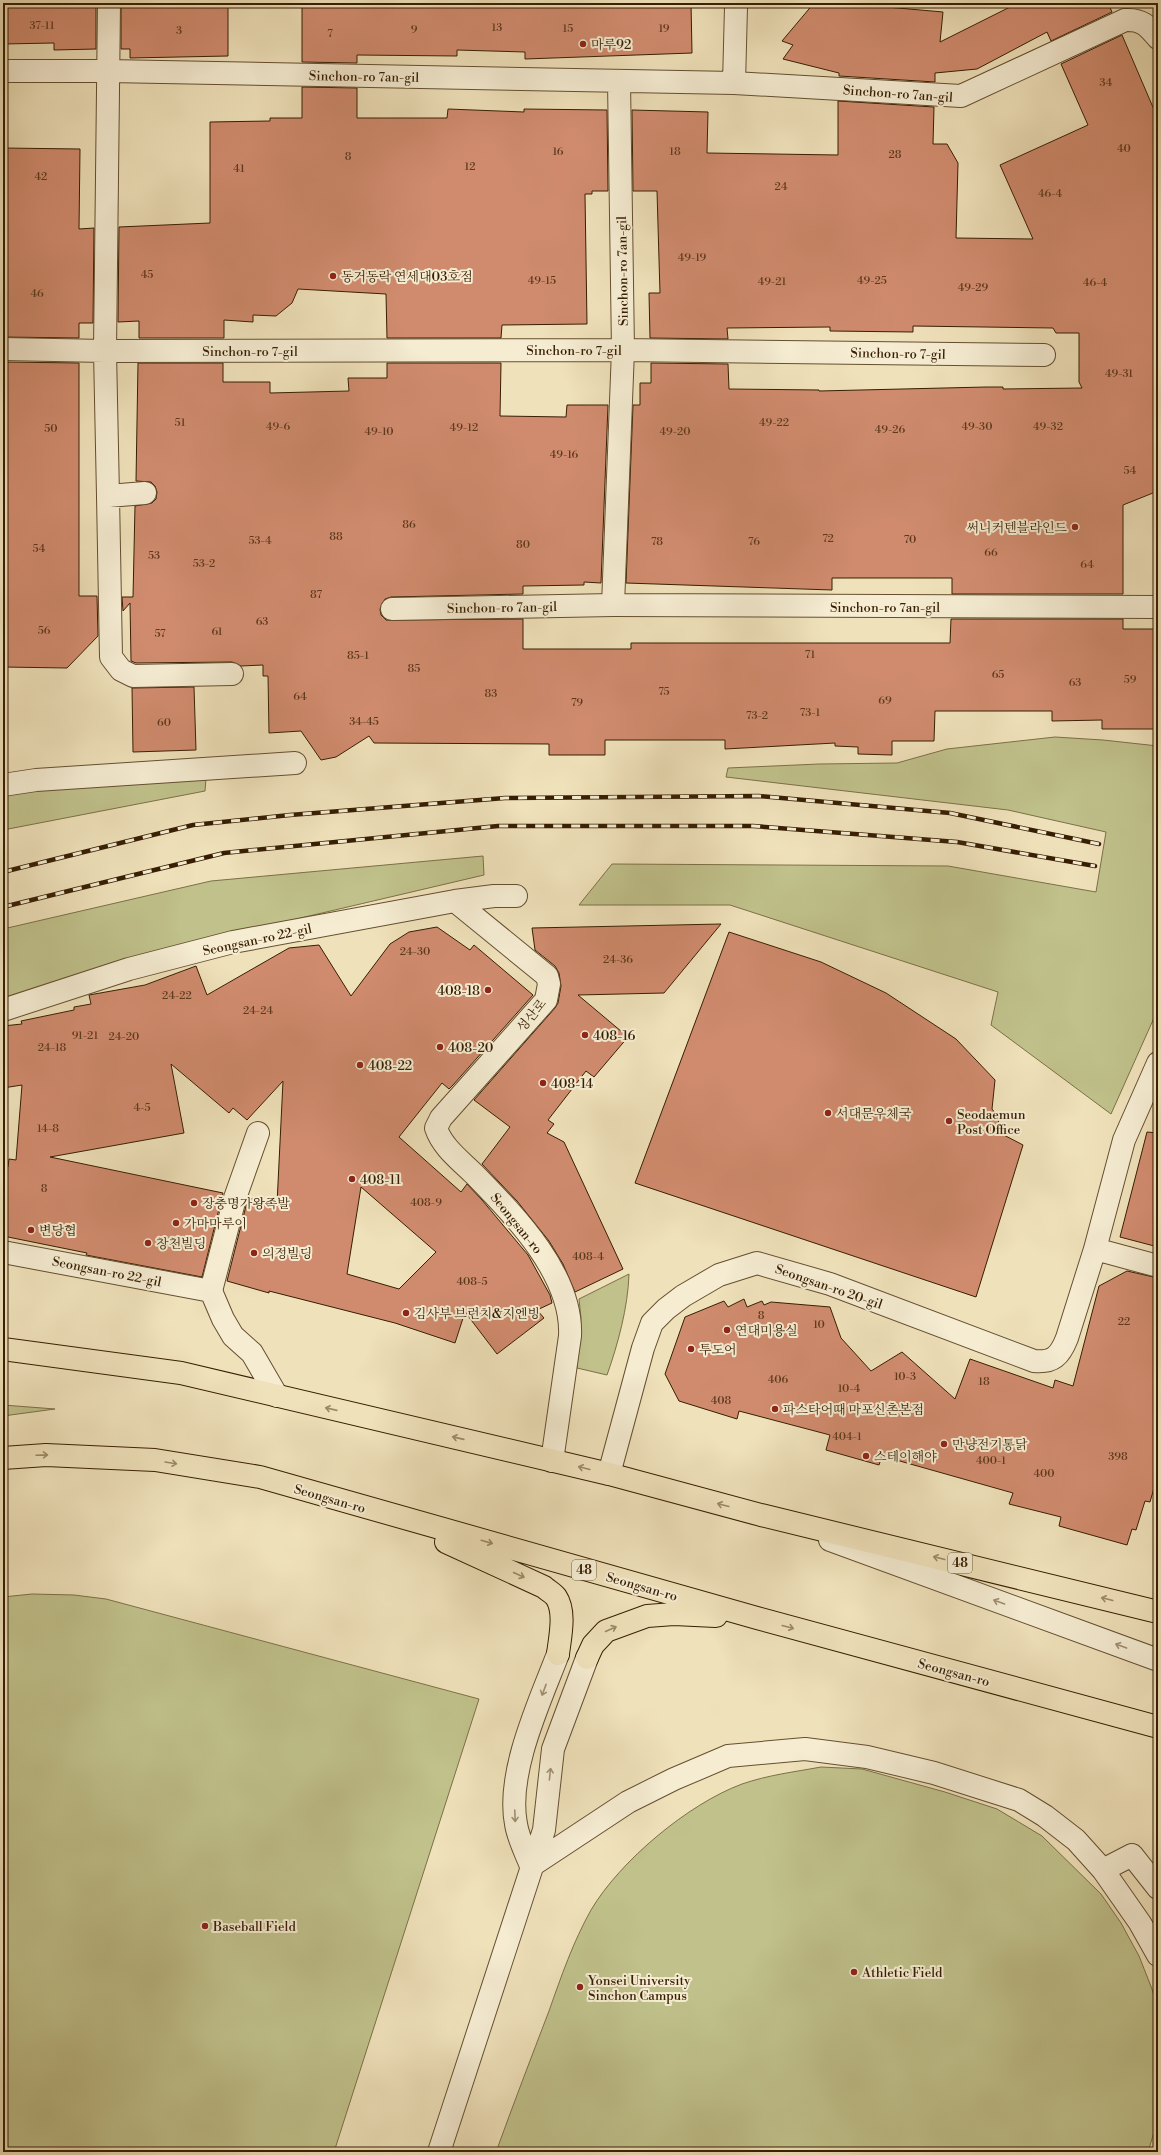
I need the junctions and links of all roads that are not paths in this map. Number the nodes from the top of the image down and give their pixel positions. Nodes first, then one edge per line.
1 (109, 3) edge
2 (737, 3) edge
3 (1158, 38) edge
4 (3, 71) edge
5 (108, 71) junction
6 (619, 81) junction
7 (734, 83) junction
8 (3, 349) edge
9 (623, 350) junction
10 (105, 351) junction
11 (1044, 355) dead end
12 (145, 493) dead end
13 (108, 496) junction
14 (613, 605) junction
15 (1158, 607) edge
16 (392, 609) dead end
17 (232, 674) dead end
18 (295, 763) dead end
19 (3, 785) edge
20 (516, 896) dead end
21 (455, 901) junction
22 (3, 1010) edge
23 (1158, 1063) edge
24 (258, 1133) dead end
25 (1095, 1249) junction
26 (3, 1252) edge
27 (1158, 1266) edge
28 (211, 1291) junction
29 (3, 1349) edge
30 (277, 1396) junction
31 (3, 1458) edge
32 (552, 1461) junction
33 (609, 1474) junction
34 (381, 1513) junction
35 (761, 1515) junction
36 (1158, 1612) edge
37 (757, 1618) junction
38 (558, 1654) joint
39 (587, 1658) joint
40 (1158, 1660) edge
41 (1158, 1727) edge
42 (531, 1866) junction
43 (1103, 1870) junction
44 (1158, 1888) edge
45 (1158, 1955) edge
46 (440, 2152) edge

1 - 5 street
2 - 7 street
3 - 7 street, Sinchon-ro 7an-gil
4 - 5 street, Sinchon-ro 7an-gil
5 - 6 street, Sinchon-ro 7an-gil
5 - 10 street
6 - 7 street, Sinchon-ro 7an-gil
6 - 9 street, Sinchon-ro 7an-gil
8 - 10 street, Sinchon-ro 7-gil
9 - 10 street, Sinchon-ro 7-gil
9 - 11 street, Sinchon-ro 7-gil
9 - 14 street, Sinchon-ro 7an-gil
10 - 13 street
12 - 13 street
13 - 17 street
14 - 15 street, Sinchon-ro 7an-gil
14 - 16 street, Sinchon-ro 7an-gil
18 - 19 street
20 - 21 street, Seongsan-ro 22-gil
21 - 22 street, Seongsan-ro 22-gil
21 - 32 street, Seongsan-ro
23 - 25 street, Seongsan-ro 20-gil
24 - 28 street
25 - 27 street
25 - 33 street, Seongsan-ro 20-gil
26 - 28 street, Seongsan-ro 22-gil
28 - 30 street
29 - 30 main road, 48
32 -> 30 main road, 48
31 -> 34 main road, Seongsan-ro / 48
33 -> 32 main road, 48
35 -> 33 main road, 48
34 -> 37 main road, Seongsan-ro / 48
34 -> 38 main road
36 -> 35 main road, 48
40 -> 35 street
39 -> 37 main road
37 -> 41 main road, Seongsan-ro / 48
38 -> 42 street
42 -> 39 street
42 - 43 street
42 - 46 street
43 - 44 street
43 - 45 street

